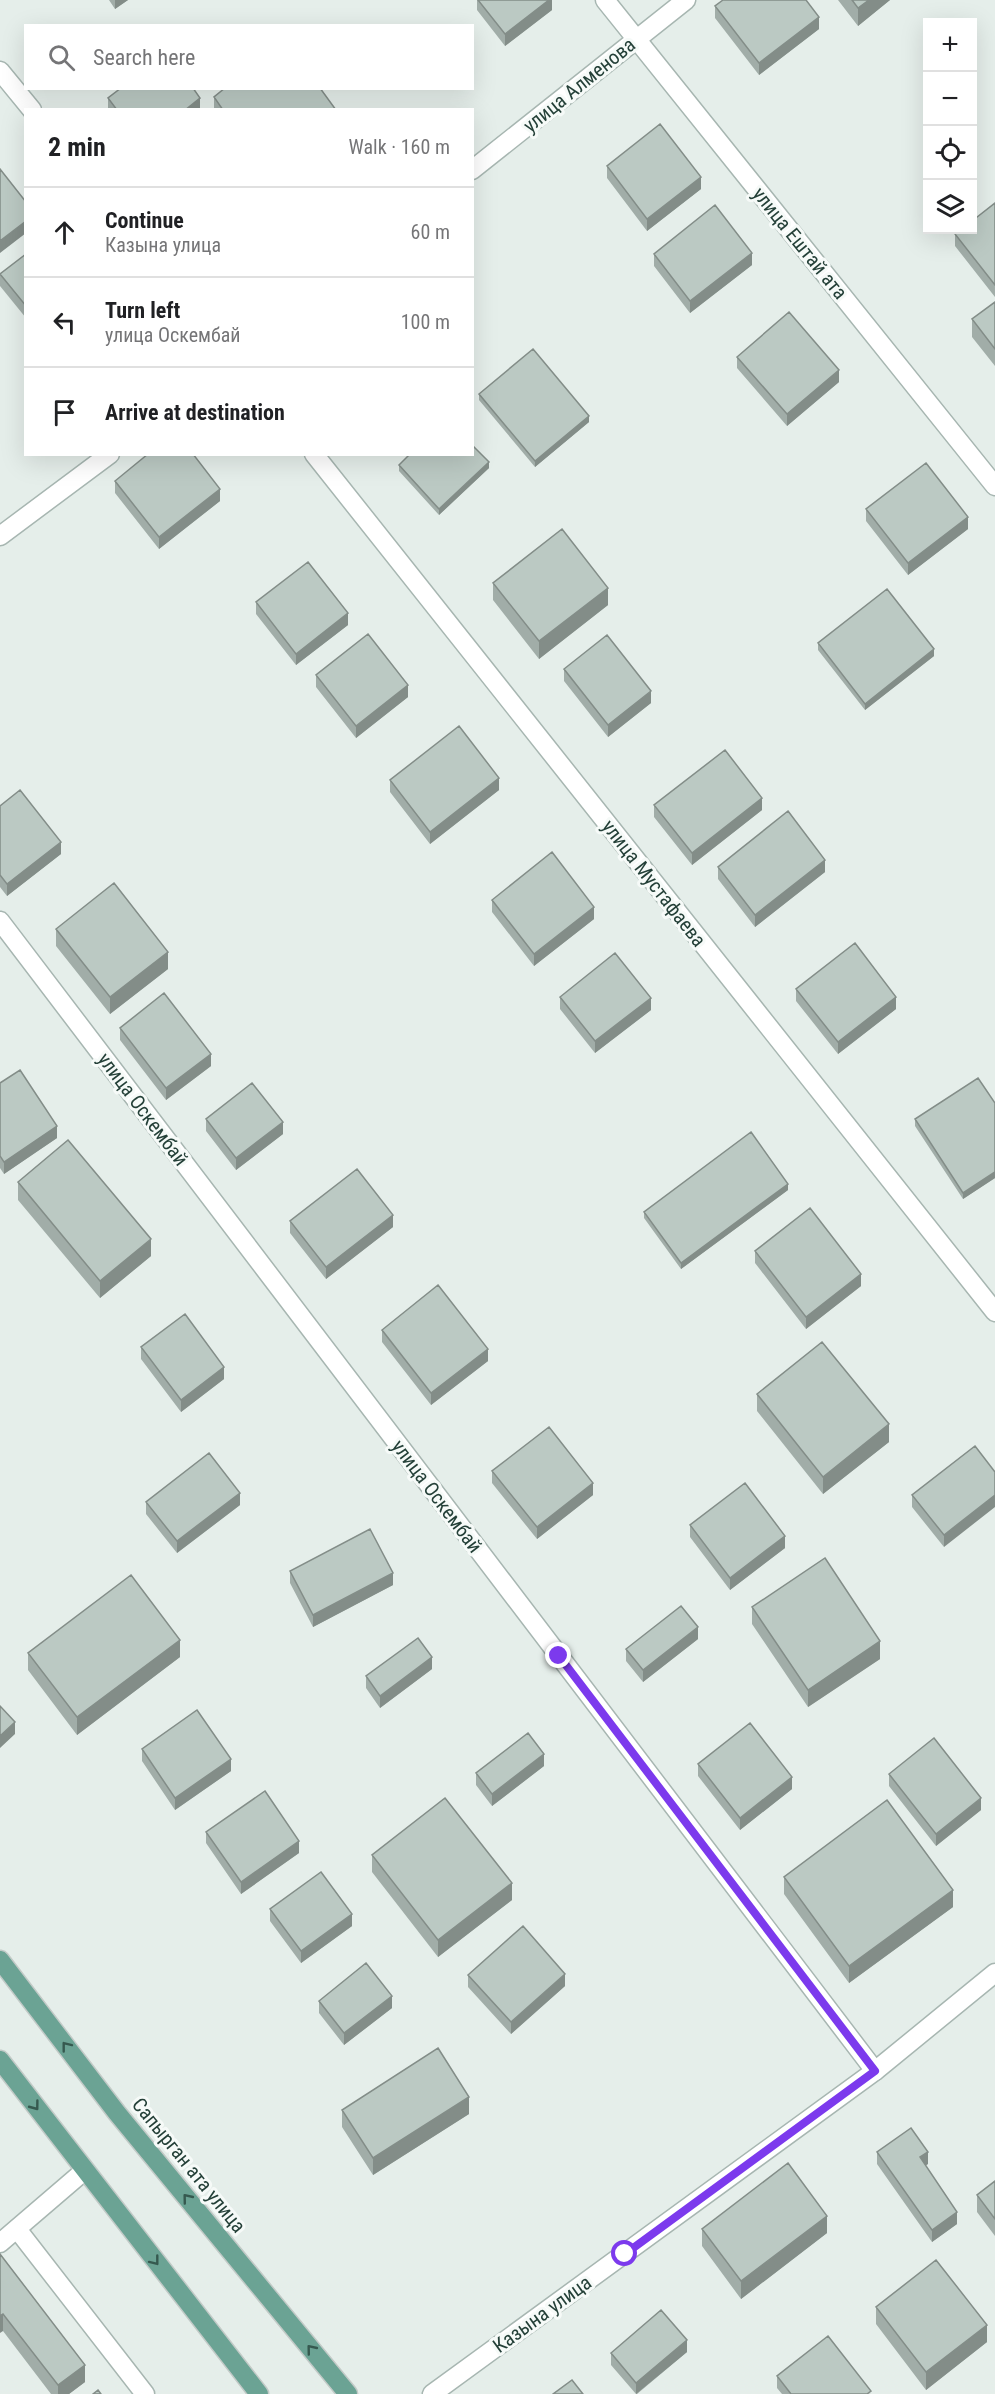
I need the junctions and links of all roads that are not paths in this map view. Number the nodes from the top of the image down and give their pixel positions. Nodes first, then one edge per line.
1 (605, 0) edge
2 (686, 0) edge
3 (635, 39) junction
4 (0, 71) edge
5 (30, 108) edge
6 (474, 168) edge
7 (107, 456) edge
8 (316, 456) edge
9 (995, 486) edge
10 (0, 536) edge
11 (0, 921) edge
12 (995, 1312) edge
13 (0, 1960) edge
14 (995, 1973) edge
15 (0, 2060) edge
16 (875, 2071) junction
17 (84, 2171) junction
18 (17, 2229) junction
19 (0, 2243) edge
20 (146, 2394) edge
21 (259, 2394) edge
22 (348, 2394) edge
23 (432, 2394) edge

1 - 3 street, улица Ештай ата
2 - 3 street, улица Алменова
3 - 6 street, улица Алменова
3 - 9 street, улица Ештай ата
4 - 5 street
7 - 10 street
8 - 12 street, улица Мустафаева
11 - 16 street, улица Оскембай
22 -> 13 main road, Сапырган ата улица
14 - 16 street, Казына улица
15 -> 17 main road
16 - 23 street, Казына улица
17 - 18 street
17 -> 21 main road
18 - 19 street
18 - 20 street

